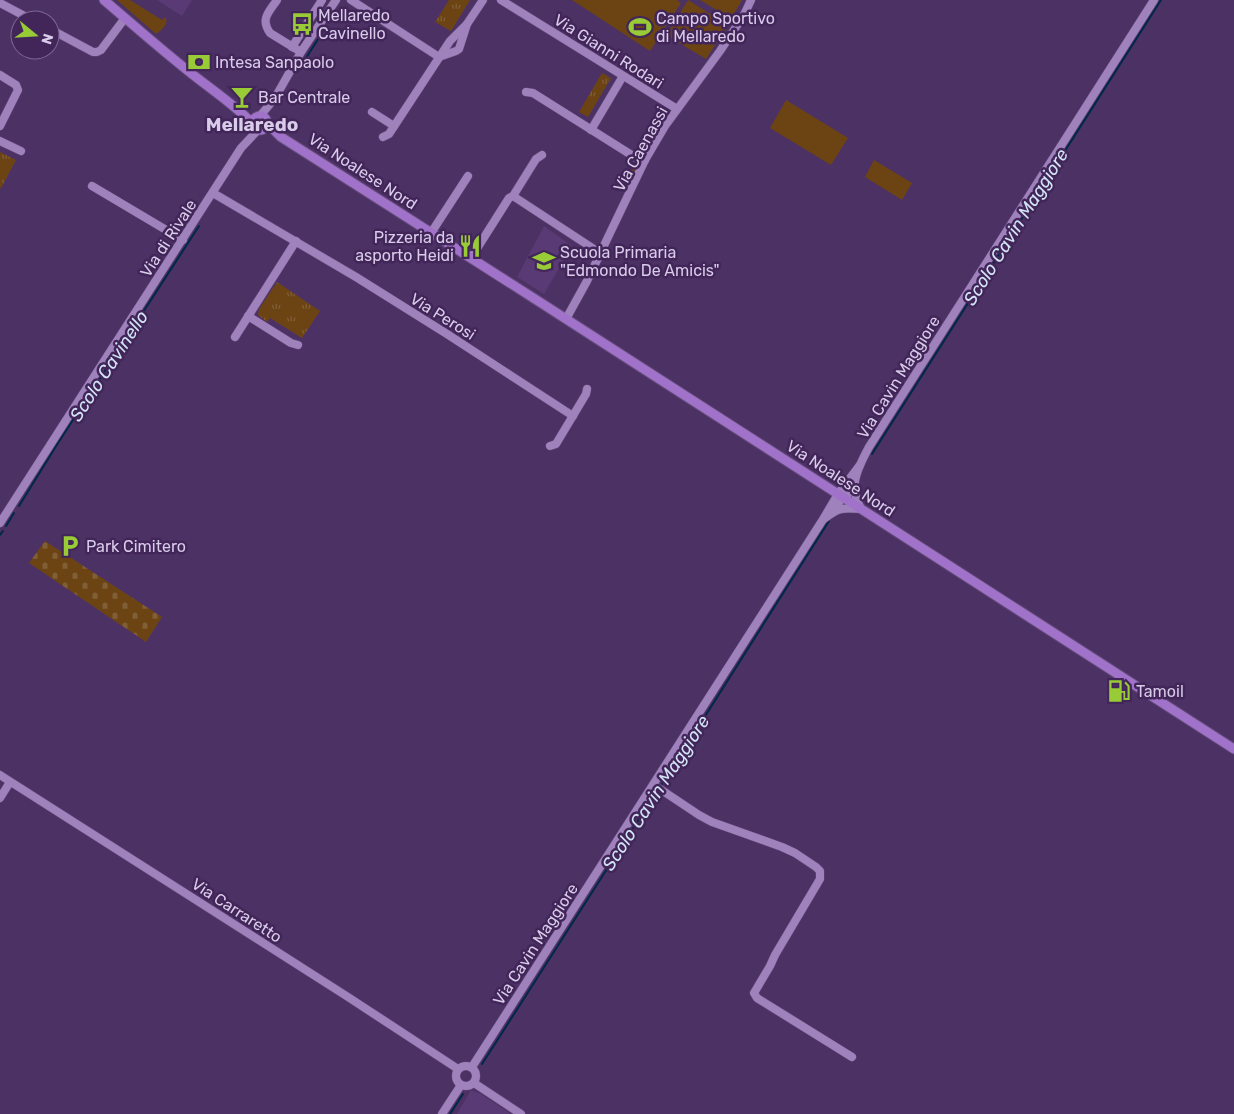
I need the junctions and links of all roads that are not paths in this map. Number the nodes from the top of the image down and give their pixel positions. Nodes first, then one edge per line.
1 (104, 0) edge
2 (277, 0) edge
3 (322, 0) edge
4 (336, 0) edge
5 (350, 0) edge
6 (483, 0) edge
7 (501, 0) edge
8 (752, 0) edge
9 (1154, 0) edge
10 (0, 3) edge
11 (13, 10) edge
12 (125, 18) junction
13 (468, 24) junction
14 (60, 35) edge
15 (292, 47) junction
16 (301, 52) junction
17 (439, 57) junction
18 (0, 75) edge
19 (623, 76) junction
20 (526, 92) dead end
21 (677, 110) junction
22 (372, 112) dead end
23 (260, 123) junction
24 (0, 126) edge
25 (394, 126) junction
26 (592, 130) junction
27 (383, 137) dead end
28 (0, 141) edge
29 (20, 151) dead end
30 (542, 155) dead end
31 (645, 160) junction
32 (468, 176) dead end
33 (92, 186) dead end
34 (213, 193) junction
35 (513, 196) junction
36 (431, 232) junction
37 (183, 240) junction
38 (296, 241) junction
39 (600, 254) junction
40 (471, 258) junction
41 (248, 316) junction
42 (566, 319) junction
43 (235, 337) dead end
44 (298, 345) dead end
45 (587, 389) dead end
46 (573, 416) junction
47 (550, 446) dead end
48 (860, 465) junction
49 (854, 487) junction
50 (840, 495) junction
51 (861, 508) junction
52 (835, 510) junction
53 (822, 521) junction
54 (0, 523) edge
55 (1234, 748) edge
56 (0, 776) edge
57 (10, 782) junction
58 (658, 788) junction
59 (0, 798) edge
60 (852, 1057) dead end
61 (472, 1067) junction
62 (458, 1069) junction
63 (474, 1083) junction
64 (461, 1085) junction
65 (442, 1114) edge
66 (521, 1114) edge

1 - 12 main road, Via Noalese Nord
2 - 15 street
3 - 15 street
4 - 16 street
5 - 17 street
6 - 13 street
7 - 19 street, Via Gianni Rodari
8 - 21 street, Via Caenassi
9 - 48 street, Via Cavin Maggiore
10 - 11 street
12 - 14 street
12 - 23 main road, Via Noalese Nord
13 - 17 street
13 - 17 street
15 - 16 street
16 - 23 street
17 - 25 street
18 - 24 street
19 - 21 street, Via Gianni Rodari
19 - 26 street
20 - 26 street
21 - 31 street, Via Caenassi
22 - 25 street
23 - 34 street, Via di Rivale
23 - 36 main road, Via Noalese Nord
25 - 27 street
26 - 31 street
28 - 29 street
30 - 35 street
31 - 39 street, Via Caenassi
32 - 36 street
33 - 37 street
34 - 37 street, Via di Rivale
34 - 38 street, Via Perosi
35 - 39 street
35 - 40 street
36 - 40 main road, Via Noalese Nord
37 - 54 street, Via di Rivale
38 - 41 street
38 - 46 street, Via Perosi
39 - 42 street, Via Caenassi
40 - 42 main road, Via Noalese Nord
41 - 43 street
41 - 44 street
42 - 50 main road, Via Noalese Nord
45 - 46 street
46 - 47 street
48 - 49 street, Via Cavin Maggiore
48 - 50 street, Via Cavin Maggiore
49 - 50 street, Via Cavin Maggiore
49 - 51 street
50 - 51 main road, Via Noalese Nord
50 - 52 street, Via Cavin Maggiore
50 - 53 street, Via Cavin Maggiore
51 - 52 street
51 - 55 main road, Via Noalese Nord
52 - 53 street, Via Cavin Maggiore
53 - 58 street, Via Cavin Maggiore
56 - 57 street, Via Carraretto
57 - 59 street
57 - 62 street, Via Carraretto
58 - 60 street
58 - 61 street, Via Cavin Maggiore
61 - 62 street
61 - 63 street
62 - 64 street
63 - 64 street
63 - 66 street
64 - 65 street

